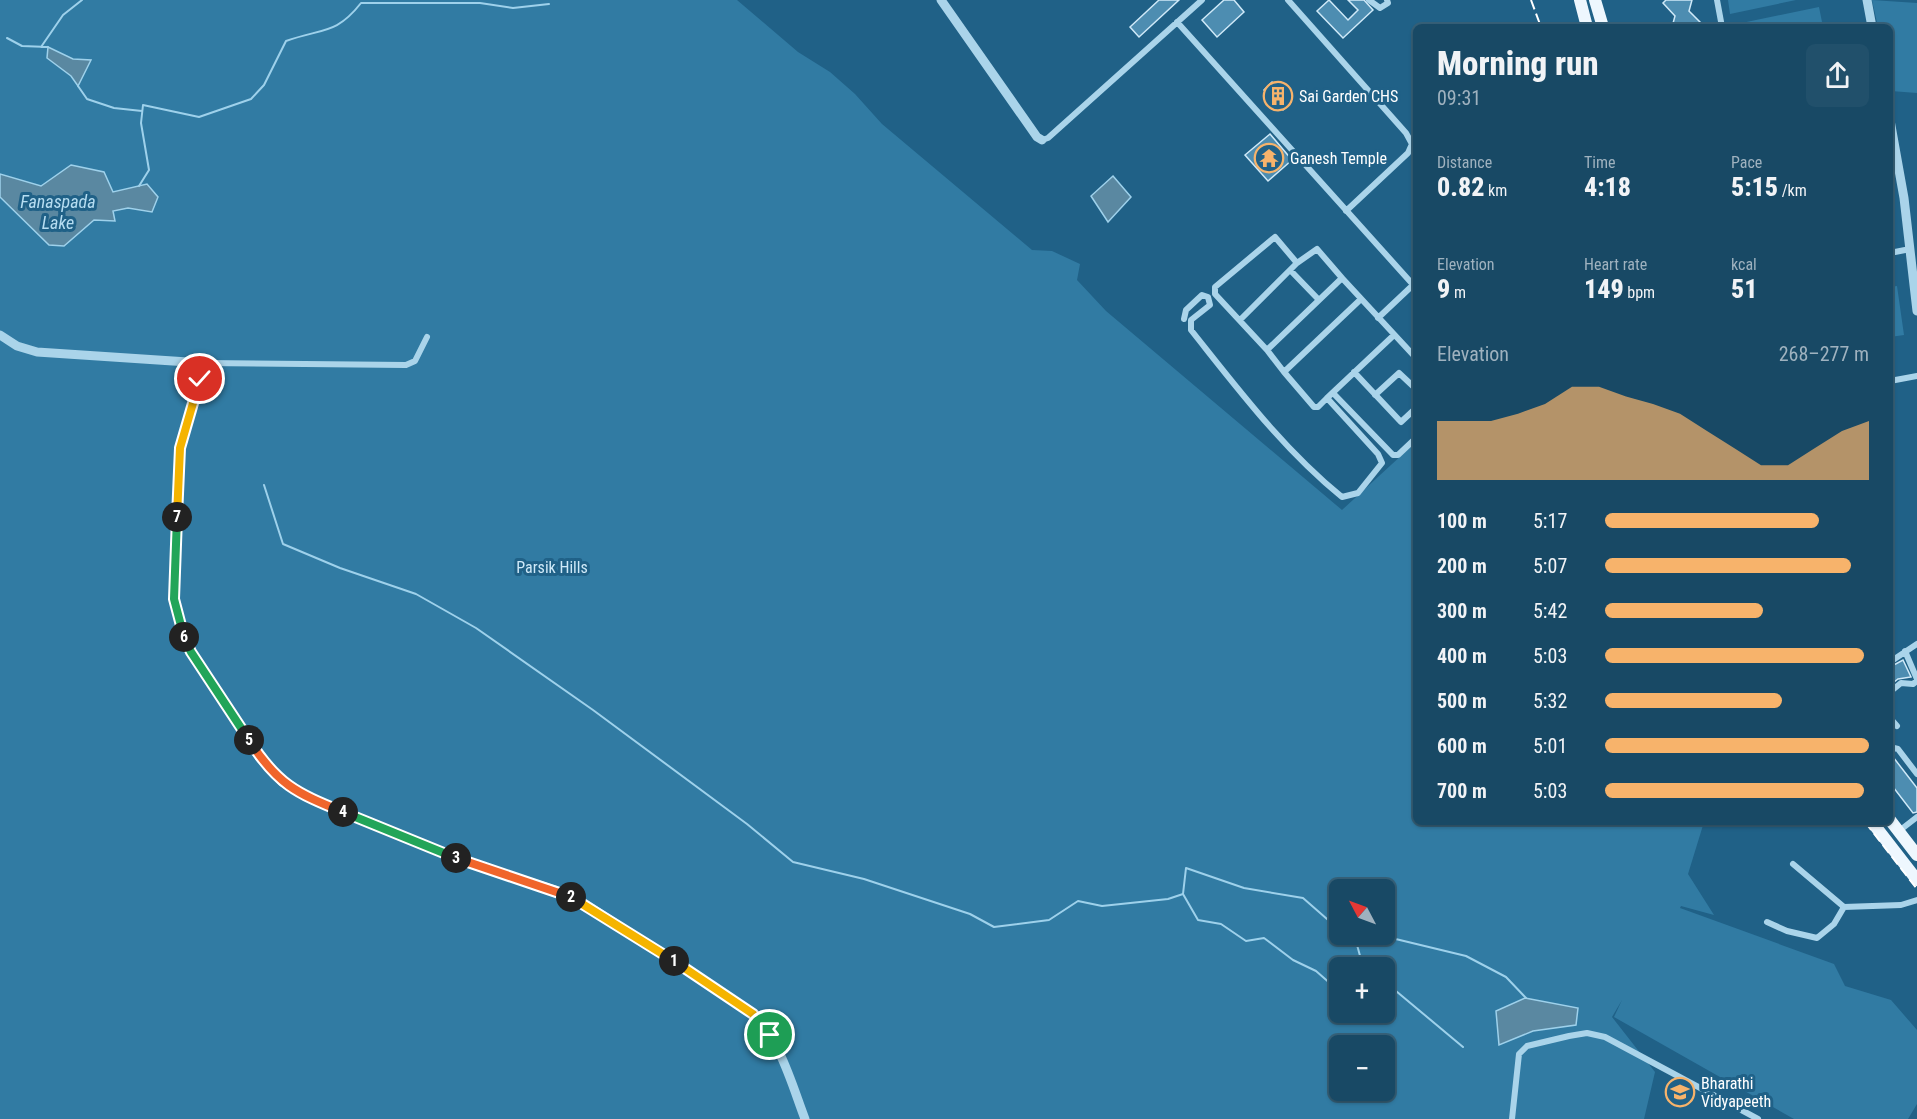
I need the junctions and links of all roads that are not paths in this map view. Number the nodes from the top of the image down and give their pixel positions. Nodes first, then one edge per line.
1 (941, 0) edge
2 (1202, 0) edge
3 (1288, 0) edge
4 (1369, 0) edge
5 (1387, 0) edge
6 (1580, 0) edge
7 (1595, 0) edge
8 (1718, 0) edge
9 (1867, 0) edge
10 (1177, 22) junction
11 (1586, 24) edge
12 (1602, 24) edge
13 (1722, 24) edge
14 (1871, 24) edge
15 (1893, 139) edge
16 (1042, 140) joint
17 (1346, 211) junction
18 (1910, 249) junction
19 (1893, 252) edge
20 (1297, 262) junction
21 (1291, 271) junction
22 (1342, 278) junction
23 (1413, 285) edge
24 (1413, 289) edge
25 (1360, 299) junction
26 (1319, 300) junction
27 (1917, 311) edge
28 (1378, 318) junction
29 (1184, 319) dead end
30 (1240, 320) junction
31 (1394, 335) junction
32 (0, 336) edge
33 (427, 337) dead end
34 (1267, 350) junction
35 (1413, 355) edge
36 (203, 363) junction
37 (1284, 372) junction
38 (1354, 372) junction
39 (1917, 376) edge
40 (1893, 380) edge
41 (1413, 386) edge
42 (1330, 395) junction
43 (1375, 395) junction
44 (1413, 411) edge
45 (1413, 441) edge
46 (1917, 644) edge
47 (1905, 651) junction
48 (1893, 660) edge
49 (1917, 680) edge
50 (1893, 690) edge
51 (1893, 721) edge
52 (1897, 726) dead end
53 (1893, 748) edge
54 (1917, 774) edge
55 (1917, 817) edge
56 (1893, 824) edge
57 (1874, 825) edge
58 (1899, 831) junction
59 (1916, 853) edge
60 (1903, 862) junction
61 (1793, 864) dead end
62 (1917, 880) edge
63 (1917, 900) edge
64 (1844, 907) junction
65 (1767, 922) dead end
66 (805, 1119) edge
67 (1512, 1119) edge
68 (1758, 1119) edge

1 - 16 street
2 - 10 street
3 - 17 street
4 - 5 street
6 - 11 main road
7 - 12 main road
8 - 13 street
9 - 14 street
10 - 16 street
10 - 17 street
15 - 18 street
17 - 23 street
18 - 19 street
18 - 27 street
20 - 21 street
20 - 22 street
20 - 30 street
21 - 26 street
21 - 30 street
22 - 25 street
22 - 26 street
24 - 28 street
25 - 28 street
25 - 37 street
26 - 34 street
28 - 31 street
29 - 42 street
30 - 34 street
31 - 35 street
31 - 38 street
32 - 36 street
33 - 36 street
34 - 37 street
36 - 66 street
37 - 42 street
38 - 42 street
38 - 43 street
39 - 40 street
41 - 43 street
42 - 45 street
43 - 44 street
46 - 47 street
47 - 48 street
47 - 49 street
49 - 50 street
51 - 52 street
53 - 54 street
55 - 58 street
56 - 58 main road
57 - 60 main road
58 - 59 main road
59 - 60 street
60 - 62 main road
61 - 64 street
63 - 64 street
64 - 65 street
67 - 68 street

